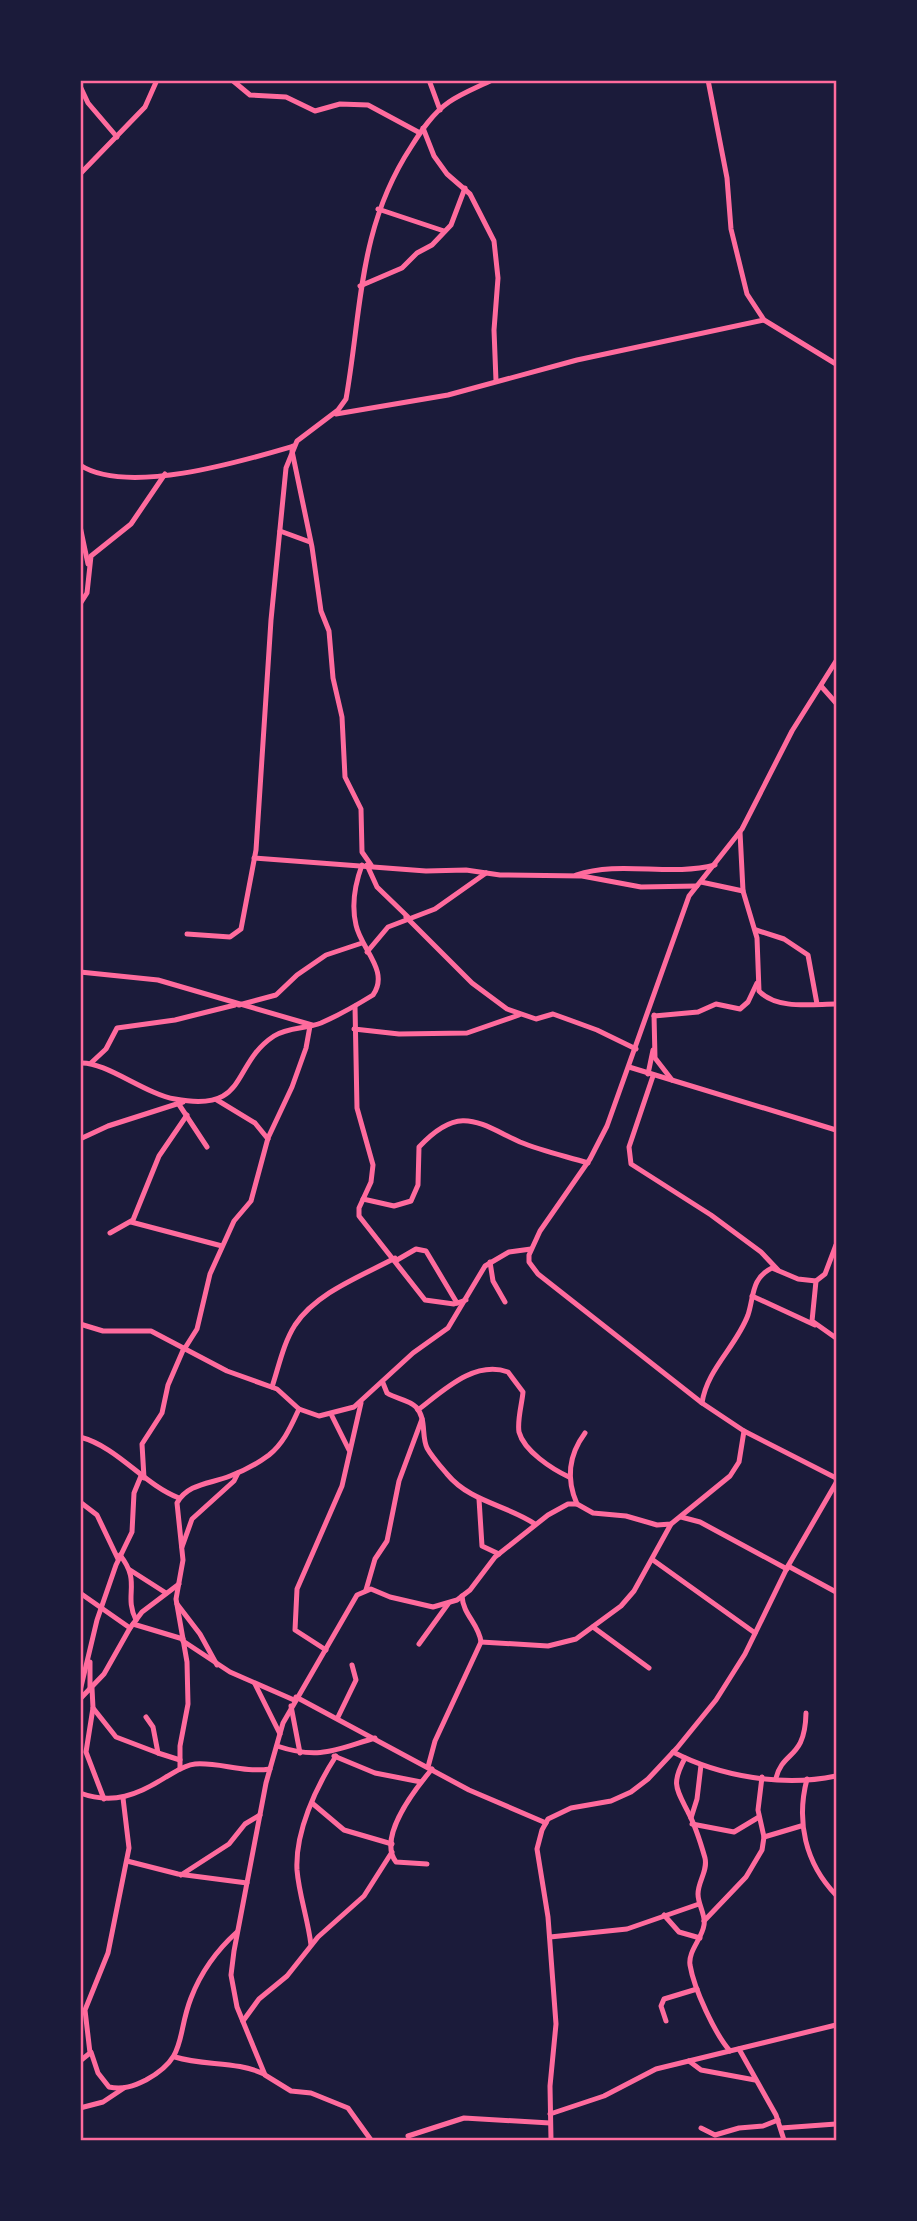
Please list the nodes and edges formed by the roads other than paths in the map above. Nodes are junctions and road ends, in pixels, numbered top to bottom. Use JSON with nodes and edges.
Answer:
{"nodes":[{"id":1,"x":157,"y":80,"type":"edge"},
{"id":2,"x":232,"y":80,"type":"edge"},
{"id":3,"x":429,"y":80,"type":"edge"},
{"id":4,"x":492,"y":80,"type":"edge"},
{"id":5,"x":708,"y":80,"type":"edge"},
{"id":6,"x":80,"y":86,"type":"edge"},
{"id":7,"x":440,"y":110,"type":"junction"},
{"id":8,"x":421,"y":131,"type":"junction"},
{"id":9,"x":117,"y":137,"type":"junction"},
{"id":10,"x":80,"y":174,"type":"edge"},
{"id":11,"x":465,"y":188,"type":"junction"},
{"id":12,"x":378,"y":209,"type":"junction"},
{"id":13,"x":444,"y":231,"type":"junction"},
{"id":14,"x":360,"y":286,"type":"junction"},
{"id":15,"x":764,"y":320,"type":"junction"},
{"id":16,"x":836,"y":364,"type":"edge"},
{"id":17,"x":496,"y":382,"type":"junction"},
{"id":18,"x":331,"y":415,"type":"junction"},
{"id":19,"x":293,"y":448,"type":"junction"},
{"id":20,"x":80,"y":465,"type":"edge"},
{"id":21,"x":165,"y":474,"type":"junction"},
{"id":22,"x":80,"y":505,"type":"edge"},
{"id":23,"x":80,"y":516,"type":"edge"},
{"id":24,"x":80,"y":526,"type":"edge"},
{"id":25,"x":280,"y":531,"type":"junction"},
{"id":26,"x":311,"y":542,"type":"junction"},
{"id":27,"x":88,"y":564,"type":"junction"},
{"id":28,"x":80,"y":604,"type":"edge"},
{"id":29,"x":836,"y":661,"type":"edge"},
{"id":30,"x":821,"y":686,"type":"junction"},
{"id":31,"x":836,"y":703,"type":"edge"},
{"id":32,"x":740,"y":832,"type":"junction"},
{"id":33,"x":254,"y":858,"type":"junction"},
{"id":34,"x":367,"y":865,"type":"junction"},
{"id":35,"x":715,"y":866,"type":"junction"},
{"id":36,"x":486,"y":873,"type":"junction"},
{"id":37,"x":572,"y":877,"type":"junction"},
{"id":38,"x":700,"y":884,"type":"junction"},
{"id":39,"x":743,"y":891,"type":"junction"},
{"id":40,"x":407,"y":917,"type":"junction"},
{"id":41,"x":756,"y":930,"type":"junction"},
{"id":42,"x":187,"y":934,"type":"dead end"},
{"id":43,"x":362,"y":943,"type":"junction"},
{"id":44,"x":367,"y":952,"type":"junction"},
{"id":45,"x":80,"y":972,"type":"edge"},
{"id":46,"x":757,"y":983,"type":"junction"},
{"id":47,"x":651,"y":1002,"type":"junction"},
{"id":48,"x":238,"y":1004,"type":"junction"},
{"id":49,"x":817,"y":1004,"type":"junction"},
{"id":50,"x":836,"y":1004,"type":"edge"},
{"id":51,"x":355,"y":1006,"type":"junction"},
{"id":52,"x":519,"y":1015,"type":"junction"},
{"id":53,"x":654,"y":1016,"type":"junction"},
{"id":54,"x":312,"y":1026,"type":"junction"},
{"id":55,"x":354,"y":1029,"type":"junction"},
{"id":56,"x":654,"y":1048,"type":"junction"},
{"id":57,"x":636,"y":1049,"type":"junction"},
{"id":58,"x":80,"y":1063,"type":"edge"},
{"id":59,"x":91,"y":1063,"type":"junction"},
{"id":60,"x":629,"y":1068,"type":"junction"},
{"id":61,"x":650,"y":1075,"type":"junction"},
{"id":62,"x":674,"y":1083,"type":"junction"},
{"id":63,"x":189,"y":1100,"type":"junction"},
{"id":64,"x":217,"y":1100,"type":"junction"},
{"id":65,"x":178,"y":1103,"type":"junction"},
{"id":66,"x":187,"y":1115,"type":"junction"},
{"id":67,"x":836,"y":1130,"type":"edge"},
{"id":68,"x":80,"y":1139,"type":"edge"},
{"id":69,"x":268,"y":1139,"type":"junction"},
{"id":70,"x":207,"y":1147,"type":"dead end"},
{"id":71,"x":588,"y":1163,"type":"junction"},
{"id":72,"x":363,"y":1199,"type":"junction"},
{"id":73,"x":131,"y":1222,"type":"junction"},
{"id":74,"x":110,"y":1233,"type":"dead end"},
{"id":75,"x":836,"y":1245,"type":"edge"},
{"id":76,"x":222,"y":1246,"type":"junction"},
{"id":77,"x":531,"y":1250,"type":"junction"},
{"id":78,"x":396,"y":1259,"type":"junction"},
{"id":79,"x":490,"y":1262,"type":"junction"},
{"id":80,"x":778,"y":1270,"type":"junction"},
{"id":81,"x":816,"y":1281,"type":"junction"},
{"id":82,"x":752,"y":1296,"type":"junction"},
{"id":83,"x":466,"y":1300,"type":"junction"},
{"id":84,"x":505,"y":1302,"type":"dead end"},
{"id":85,"x":457,"y":1303,"type":"junction"},
{"id":86,"x":80,"y":1324,"type":"edge"},
{"id":87,"x":815,"y":1325,"type":"junction"},
{"id":88,"x":836,"y":1338,"type":"edge"},
{"id":89,"x":185,"y":1348,"type":"junction"},
{"id":90,"x":383,"y":1384,"type":"junction"},
{"id":91,"x":272,"y":1387,"type":"junction"},
{"id":92,"x":705,"y":1387,"type":"junction"},
{"id":93,"x":688,"y":1393,"type":"junction"},
{"id":94,"x":361,"y":1402,"type":"junction"},
{"id":95,"x":702,"y":1403,"type":"junction"},
{"id":96,"x":299,"y":1409,"type":"junction"},
{"id":97,"x":418,"y":1410,"type":"junction"},
{"id":98,"x":331,"y":1414,"type":"junction"},
{"id":99,"x":422,"y":1419,"type":"junction"},
{"id":100,"x":744,"y":1431,"type":"junction"},
{"id":101,"x":585,"y":1433,"type":"dead end"},
{"id":102,"x":80,"y":1437,"type":"edge"},
{"id":103,"x":757,"y":1438,"type":"junction"},
{"id":104,"x":743,"y":1446,"type":"junction"},
{"id":105,"x":349,"y":1450,"type":"junction"},
{"id":106,"x":238,"y":1473,"type":"junction"},
{"id":107,"x":143,"y":1477,"type":"junction"},
{"id":108,"x":569,"y":1477,"type":"junction"},
{"id":109,"x":836,"y":1480,"type":"edge"},
{"id":110,"x":179,"y":1498,"type":"junction"},
{"id":111,"x":479,"y":1499,"type":"junction"},
{"id":112,"x":80,"y":1502,"type":"edge"},
{"id":113,"x":577,"y":1504,"type":"junction"},
{"id":114,"x":681,"y":1517,"type":"junction"},
{"id":115,"x":535,"y":1524,"type":"junction"},
{"id":116,"x":671,"y":1524,"type":"junction"},
{"id":117,"x":182,"y":1547,"type":"junction"},
{"id":118,"x":499,"y":1554,"type":"junction"},
{"id":119,"x":119,"y":1557,"type":"junction"},
{"id":120,"x":653,"y":1560,"type":"junction"},
{"id":121,"x":787,"y":1568,"type":"junction"},
{"id":122,"x":130,"y":1570,"type":"junction"},
{"id":123,"x":178,"y":1584,"type":"junction"},
{"id":124,"x":366,"y":1590,"type":"junction"},
{"id":125,"x":836,"y":1591,"type":"edge"},
{"id":126,"x":166,"y":1593,"type":"junction"},
{"id":127,"x":80,"y":1594,"type":"edge"},
{"id":128,"x":462,"y":1596,"type":"junction"},
{"id":129,"x":177,"y":1604,"type":"junction"},
{"id":130,"x":448,"y":1604,"type":"junction"},
{"id":131,"x":101,"y":1609,"type":"junction"},
{"id":132,"x":133,"y":1624,"type":"junction"},
{"id":133,"x":593,"y":1627,"type":"junction"},
{"id":134,"x":755,"y":1633,"type":"junction"},
{"id":135,"x":183,"y":1640,"type":"junction"},
{"id":136,"x":481,"y":1642,"type":"junction"},
{"id":137,"x":419,"y":1644,"type":"dead end"},
{"id":138,"x":326,"y":1650,"type":"junction"},
{"id":139,"x":88,"y":1657,"type":"junction"},
{"id":140,"x":217,"y":1665,"type":"junction"},
{"id":141,"x":352,"y":1665,"type":"dead end"},
{"id":142,"x":649,"y":1668,"type":"dead end"},
{"id":143,"x":255,"y":1684,"type":"junction"},
{"id":144,"x":91,"y":1689,"type":"junction"},
{"id":145,"x":80,"y":1691,"type":"edge"},
{"id":146,"x":80,"y":1699,"type":"edge"},
{"id":147,"x":294,"y":1701,"type":"junction"},
{"id":148,"x":93,"y":1708,"type":"junction"},
{"id":149,"x":806,"y":1713,"type":"dead end"},
{"id":150,"x":146,"y":1717,"type":"dead end"},
{"id":151,"x":338,"y":1717,"type":"junction"},
{"id":152,"x":280,"y":1734,"type":"junction"},
{"id":153,"x":375,"y":1738,"type":"junction"},
{"id":154,"x":277,"y":1746,"type":"junction"},
{"id":155,"x":673,"y":1752,"type":"junction"},
{"id":156,"x":158,"y":1753,"type":"junction"},
{"id":157,"x":300,"y":1753,"type":"junction"},
{"id":158,"x":329,"y":1753,"type":"junction"},
{"id":159,"x":335,"y":1756,"type":"junction"},
{"id":160,"x":685,"y":1758,"type":"junction"},
{"id":161,"x":180,"y":1760,"type":"junction"},
{"id":162,"x":701,"y":1765,"type":"junction"},
{"id":163,"x":430,"y":1768,"type":"junction"},
{"id":164,"x":180,"y":1769,"type":"junction"},
{"id":165,"x":270,"y":1769,"type":"junction"},
{"id":166,"x":836,"y":1776,"type":"edge"},
{"id":167,"x":762,"y":1777,"type":"junction"},
{"id":168,"x":776,"y":1778,"type":"junction"},
{"id":169,"x":807,"y":1779,"type":"junction"},
{"id":170,"x":421,"y":1782,"type":"junction"},
{"id":171,"x":80,"y":1793,"type":"edge"},
{"id":172,"x":104,"y":1798,"type":"junction"},
{"id":173,"x":123,"y":1798,"type":"junction"},
{"id":174,"x":312,"y":1803,"type":"junction"},
{"id":175,"x":260,"y":1815,"type":"junction"},
{"id":176,"x":759,"y":1817,"type":"junction"},
{"id":177,"x":691,"y":1821,"type":"junction"},
{"id":178,"x":546,"y":1824,"type":"junction"},
{"id":179,"x":801,"y":1826,"type":"junction"},
{"id":180,"x":764,"y":1837,"type":"junction"},
{"id":181,"x":391,"y":1844,"type":"junction"},
{"id":182,"x":392,"y":1852,"type":"junction"},
{"id":183,"x":127,"y":1861,"type":"junction"},
{"id":184,"x":427,"y":1864,"type":"dead end"},
{"id":185,"x":181,"y":1875,"type":"junction"},
{"id":186,"x":247,"y":1882,"type":"junction"},
{"id":187,"x":836,"y":1895,"type":"edge"},
{"id":188,"x":699,"y":1904,"type":"junction"},
{"id":189,"x":664,"y":1915,"type":"junction"},
{"id":190,"x":704,"y":1921,"type":"junction"},
{"id":191,"x":238,"y":1931,"type":"junction"},
{"id":192,"x":550,"y":1937,"type":"junction"},
{"id":193,"x":700,"y":1938,"type":"junction"},
{"id":194,"x":311,"y":1945,"type":"junction"},
{"id":195,"x":697,"y":1989,"type":"junction"},
{"id":196,"x":83,"y":2011,"type":"edge"},
{"id":197,"x":243,"y":2021,"type":"junction"},
{"id":198,"x":666,"y":2021,"type":"dead end"},
{"id":199,"x":836,"y":2025,"type":"edge"},
{"id":200,"x":90,"y":2049,"type":"junction"},
{"id":201,"x":738,"y":2049,"type":"junction"},
{"id":202,"x":730,"y":2051,"type":"junction"},
{"id":203,"x":175,"y":2057,"type":"junction"},
{"id":204,"x":689,"y":2061,"type":"junction"},
{"id":205,"x":80,"y":2062,"type":"edge"},
{"id":206,"x":265,"y":2075,"type":"junction"},
{"id":207,"x":756,"y":2080,"type":"junction"},
{"id":208,"x":124,"y":2088,"type":"junction"},
{"id":209,"x":80,"y":2108,"type":"edge"},
{"id":210,"x":550,"y":2114,"type":"junction"},
{"id":211,"x":778,"y":2120,"type":"junction"},
{"id":212,"x":550,"y":2123,"type":"junction"},
{"id":213,"x":836,"y":2124,"type":"edge"},
{"id":214,"x":701,"y":2128,"type":"dead end"},
{"id":215,"x":780,"y":2128,"type":"junction"},
{"id":216,"x":408,"y":2136,"type":"dead end"},
{"id":217,"x":371,"y":2140,"type":"edge"},
{"id":218,"x":551,"y":2140,"type":"edge"},
{"id":219,"x":784,"y":2140,"type":"edge"}],
"edges":[{"from":1,"to":9,"type":"street"},
{"from":2,"to":8,"type":"street"},
{"from":3,"to":7,"type":"street"},
{"from":4,"to":7,"type":"street"},
{"from":5,"to":15,"type":"street"},
{"from":6,"to":9,"type":"street"},
{"from":7,"to":8,"type":"street"},
{"from":8,"to":11,"type":"street"},
{"from":8,"to":12,"type":"street"},
{"from":9,"to":10,"type":"street"},
{"from":11,"to":13,"type":"street"},
{"from":11,"to":17,"type":"street"},
{"from":12,"to":13,"type":"street"},
{"from":12,"to":14,"type":"street"},
{"from":13,"to":14,"type":"street"},
{"from":14,"to":18,"type":"street"},
{"from":15,"to":16,"type":"street"},
{"from":15,"to":17,"type":"street"},
{"from":17,"to":18,"type":"street"},
{"from":18,"to":19,"type":"street"},
{"from":19,"to":21,"type":"street"},
{"from":19,"to":25,"type":"street"},
{"from":19,"to":26,"type":"street"},
{"from":20,"to":21,"type":"street"},
{"from":21,"to":27,"type":"street"},
{"from":22,"to":23,"type":"street"},
{"from":24,"to":27,"type":"street"},
{"from":25,"to":26,"type":"street"},
{"from":25,"to":33,"type":"street"},
{"from":26,"to":34,"type":"street"},
{"from":27,"to":28,"type":"street"},
{"from":29,"to":30,"type":"street"},
{"from":30,"to":31,"type":"street"},
{"from":30,"to":32,"type":"street"},
{"from":32,"to":35,"type":"street"},
{"from":32,"to":39,"type":"street"},
{"from":33,"to":34,"type":"street"},
{"from":33,"to":42,"type":"street"},
{"from":34,"to":36,"type":"street"},
{"from":34,"to":40,"type":"street"},
{"from":34,"to":43,"type":"street"},
{"from":35,"to":37,"type":"street"},
{"from":35,"to":38,"type":"street"},
{"from":36,"to":37,"type":"street"},
{"from":36,"to":40,"type":"street"},
{"from":37,"to":38,"type":"street"},
{"from":38,"to":39,"type":"street"},
{"from":38,"to":47,"type":"street"},
{"from":39,"to":41,"type":"street"},
{"from":40,"to":44,"type":"street"},
{"from":40,"to":52,"type":"street"},
{"from":41,"to":46,"type":"street"},
{"from":41,"to":49,"type":"street"},
{"from":43,"to":44,"type":"street"},
{"from":43,"to":48,"type":"street"},
{"from":44,"to":51,"type":"street"},
{"from":45,"to":48,"type":"street"},
{"from":46,"to":49,"type":"street"},
{"from":46,"to":53,"type":"street"},
{"from":47,"to":53,"type":"street"},
{"from":47,"to":57,"type":"street"},
{"from":48,"to":54,"type":"street"},
{"from":48,"to":59,"type":"street"},
{"from":49,"to":50,"type":"street"},
{"from":51,"to":54,"type":"street"},
{"from":51,"to":55,"type":"street"},
{"from":52,"to":55,"type":"street"},
{"from":52,"to":57,"type":"street"},
{"from":53,"to":56,"type":"street"},
{"from":54,"to":64,"type":"street"},
{"from":54,"to":69,"type":"street"},
{"from":55,"to":72,"type":"street"},
{"from":56,"to":61,"type":"street"},
{"from":56,"to":62,"type":"street"},
{"from":57,"to":60,"type":"street"},
{"from":58,"to":59,"type":"street"},
{"from":59,"to":63,"type":"street"},
{"from":60,"to":61,"type":"street"},
{"from":60,"to":71,"type":"street"},
{"from":61,"to":62,"type":"street"},
{"from":61,"to":80,"type":"street"},
{"from":62,"to":67,"type":"street"},
{"from":63,"to":64,"type":"street"},
{"from":63,"to":65,"type":"street"},
{"from":64,"to":69,"type":"street"},
{"from":65,"to":66,"type":"street"},
{"from":65,"to":68,"type":"street"},
{"from":66,"to":70,"type":"street"},
{"from":66,"to":73,"type":"street"},
{"from":69,"to":76,"type":"street"},
{"from":71,"to":72,"type":"street"},
{"from":71,"to":77,"type":"street"},
{"from":72,"to":78,"type":"street"},
{"from":73,"to":74,"type":"street"},
{"from":73,"to":76,"type":"street"},
{"from":75,"to":81,"type":"street"},
{"from":76,"to":89,"type":"street"},
{"from":77,"to":79,"type":"street"},
{"from":77,"to":93,"type":"street"},
{"from":78,"to":85,"type":"street"},
{"from":78,"to":85,"type":"street"},
{"from":78,"to":91,"type":"street"},
{"from":79,"to":83,"type":"street"},
{"from":79,"to":84,"type":"street"},
{"from":80,"to":81,"type":"street"},
{"from":80,"to":82,"type":"street"},
{"from":81,"to":87,"type":"street"},
{"from":82,"to":87,"type":"street"},
{"from":82,"to":92,"type":"street"},
{"from":83,"to":85,"type":"street"},
{"from":83,"to":90,"type":"street"},
{"from":86,"to":89,"type":"street"},
{"from":87,"to":88,"type":"street"},
{"from":89,"to":91,"type":"street"},
{"from":89,"to":107,"type":"street"},
{"from":90,"to":94,"type":"street"},
{"from":90,"to":97,"type":"street"},
{"from":91,"to":96,"type":"street"},
{"from":92,"to":93,"type":"street"},
{"from":92,"to":95,"type":"street"},
{"from":93,"to":95,"type":"street"},
{"from":94,"to":98,"type":"street"},
{"from":94,"to":105,"type":"street"},
{"from":95,"to":100,"type":"street"},
{"from":96,"to":98,"type":"street"},
{"from":96,"to":106,"type":"street"},
{"from":97,"to":99,"type":"street"},
{"from":97,"to":108,"type":"street"},
{"from":98,"to":105,"type":"street"},
{"from":99,"to":111,"type":"street"},
{"from":99,"to":124,"type":"street"},
{"from":100,"to":103,"type":"street"},
{"from":100,"to":104,"type":"street"},
{"from":101,"to":108,"type":"street"},
{"from":102,"to":107,"type":"street"},
{"from":103,"to":104,"type":"street"},
{"from":103,"to":109,"type":"street"},
{"from":104,"to":114,"type":"street"},
{"from":105,"to":138,"type":"street"},
{"from":106,"to":110,"type":"street"},
{"from":106,"to":117,"type":"street"},
{"from":107,"to":110,"type":"street"},
{"from":107,"to":119,"type":"street"},
{"from":108,"to":113,"type":"street"},
{"from":109,"to":121,"type":"street"},
{"from":110,"to":117,"type":"street"},
{"from":111,"to":115,"type":"street"},
{"from":111,"to":118,"type":"street"},
{"from":112,"to":119,"type":"street"},
{"from":113,"to":115,"type":"street"},
{"from":113,"to":116,"type":"street"},
{"from":114,"to":116,"type":"street"},
{"from":114,"to":121,"type":"street"},
{"from":115,"to":118,"type":"street"},
{"from":116,"to":120,"type":"street"},
{"from":117,"to":123,"type":"street"},
{"from":118,"to":128,"type":"street"},
{"from":119,"to":122,"type":"street"},
{"from":119,"to":131,"type":"street"},
{"from":120,"to":133,"type":"street"},
{"from":120,"to":134,"type":"street"},
{"from":121,"to":125,"type":"street"},
{"from":121,"to":134,"type":"street"},
{"from":122,"to":126,"type":"street"},
{"from":122,"to":132,"type":"street"},
{"from":123,"to":126,"type":"street"},
{"from":123,"to":129,"type":"street"},
{"from":124,"to":130,"type":"street"},
{"from":124,"to":138,"type":"street"},
{"from":126,"to":132,"type":"street"},
{"from":127,"to":131,"type":"street"},
{"from":128,"to":130,"type":"street"},
{"from":128,"to":136,"type":"street"},
{"from":129,"to":135,"type":"street"},
{"from":129,"to":140,"type":"street"},
{"from":130,"to":137,"type":"street"},
{"from":131,"to":132,"type":"street"},
{"from":131,"to":139,"type":"street"},
{"from":132,"to":135,"type":"street"},
{"from":132,"to":144,"type":"street"},
{"from":133,"to":136,"type":"street"},
{"from":133,"to":142,"type":"street"},
{"from":134,"to":155,"type":"street"},
{"from":135,"to":140,"type":"street"},
{"from":135,"to":161,"type":"street"},
{"from":136,"to":163,"type":"street"},
{"from":138,"to":147,"type":"street"},
{"from":139,"to":144,"type":"street"},
{"from":139,"to":145,"type":"street"},
{"from":140,"to":143,"type":"street"},
{"from":141,"to":151,"type":"street"},
{"from":143,"to":147,"type":"street"},
{"from":143,"to":152,"type":"street"},
{"from":144,"to":146,"type":"street"},
{"from":144,"to":148,"type":"street"},
{"from":147,"to":151,"type":"street"},
{"from":147,"to":152,"type":"street"},
{"from":147,"to":157,"type":"street"},
{"from":148,"to":156,"type":"street"},
{"from":148,"to":172,"type":"street"},
{"from":149,"to":168,"type":"street"},
{"from":150,"to":156,"type":"street"},
{"from":151,"to":153,"type":"street"},
{"from":152,"to":154,"type":"street"},
{"from":153,"to":158,"type":"street"},
{"from":153,"to":163,"type":"street"},
{"from":154,"to":157,"type":"street"},
{"from":154,"to":165,"type":"street"},
{"from":155,"to":160,"type":"street"},
{"from":155,"to":178,"type":"street"},
{"from":156,"to":161,"type":"street"},
{"from":157,"to":158,"type":"street"},
{"from":158,"to":159,"type":"street"},
{"from":159,"to":170,"type":"street"},
{"from":159,"to":174,"type":"street"},
{"from":160,"to":162,"type":"street"},
{"from":160,"to":177,"type":"street"},
{"from":161,"to":164,"type":"street"},
{"from":162,"to":167,"type":"street"},
{"from":162,"to":177,"type":"street"},
{"from":163,"to":170,"type":"street"},
{"from":163,"to":178,"type":"street"},
{"from":164,"to":165,"type":"street"},
{"from":164,"to":173,"type":"street"},
{"from":165,"to":175,"type":"street"},
{"from":166,"to":169,"type":"street"},
{"from":167,"to":168,"type":"street"},
{"from":167,"to":176,"type":"street"},
{"from":168,"to":169,"type":"street"},
{"from":169,"to":179,"type":"street"},
{"from":170,"to":181,"type":"street"},
{"from":171,"to":172,"type":"street"},
{"from":172,"to":173,"type":"street"},
{"from":173,"to":183,"type":"street"},
{"from":174,"to":181,"type":"street"},
{"from":174,"to":194,"type":"street"},
{"from":175,"to":185,"type":"street"},
{"from":175,"to":186,"type":"street"},
{"from":176,"to":177,"type":"street"},
{"from":176,"to":180,"type":"street"},
{"from":177,"to":188,"type":"street"},
{"from":178,"to":192,"type":"street"},
{"from":179,"to":180,"type":"street"},
{"from":179,"to":187,"type":"street"},
{"from":180,"to":190,"type":"street"},
{"from":181,"to":182,"type":"street"},
{"from":182,"to":184,"type":"street"},
{"from":182,"to":194,"type":"street"},
{"from":183,"to":185,"type":"street"},
{"from":183,"to":196,"type":"street"},
{"from":185,"to":186,"type":"street"},
{"from":186,"to":191,"type":"street"},
{"from":188,"to":189,"type":"street"},
{"from":188,"to":190,"type":"street"},
{"from":189,"to":192,"type":"street"},
{"from":189,"to":193,"type":"street"},
{"from":190,"to":193,"type":"street"},
{"from":191,"to":197,"type":"street"},
{"from":191,"to":203,"type":"street"},
{"from":192,"to":210,"type":"street"},
{"from":193,"to":195,"type":"street"},
{"from":194,"to":197,"type":"street"},
{"from":195,"to":198,"type":"street"},
{"from":195,"to":202,"type":"street"},
{"from":196,"to":200,"type":"street"},
{"from":197,"to":206,"type":"street"},
{"from":199,"to":201,"type":"street"},
{"from":200,"to":205,"type":"street"},
{"from":200,"to":208,"type":"street"},
{"from":201,"to":202,"type":"street"},
{"from":201,"to":207,"type":"street"},
{"from":202,"to":204,"type":"street"},
{"from":203,"to":206,"type":"street"},
{"from":203,"to":208,"type":"street"},
{"from":204,"to":207,"type":"street"},
{"from":204,"to":210,"type":"street"},
{"from":206,"to":217,"type":"street"},
{"from":207,"to":211,"type":"street"},
{"from":208,"to":209,"type":"street"},
{"from":210,"to":212,"type":"street"},
{"from":211,"to":214,"type":"street"},
{"from":211,"to":215,"type":"street"},
{"from":212,"to":216,"type":"street"},
{"from":212,"to":218,"type":"street"},
{"from":213,"to":215,"type":"street"},
{"from":215,"to":219,"type":"street"}]}
